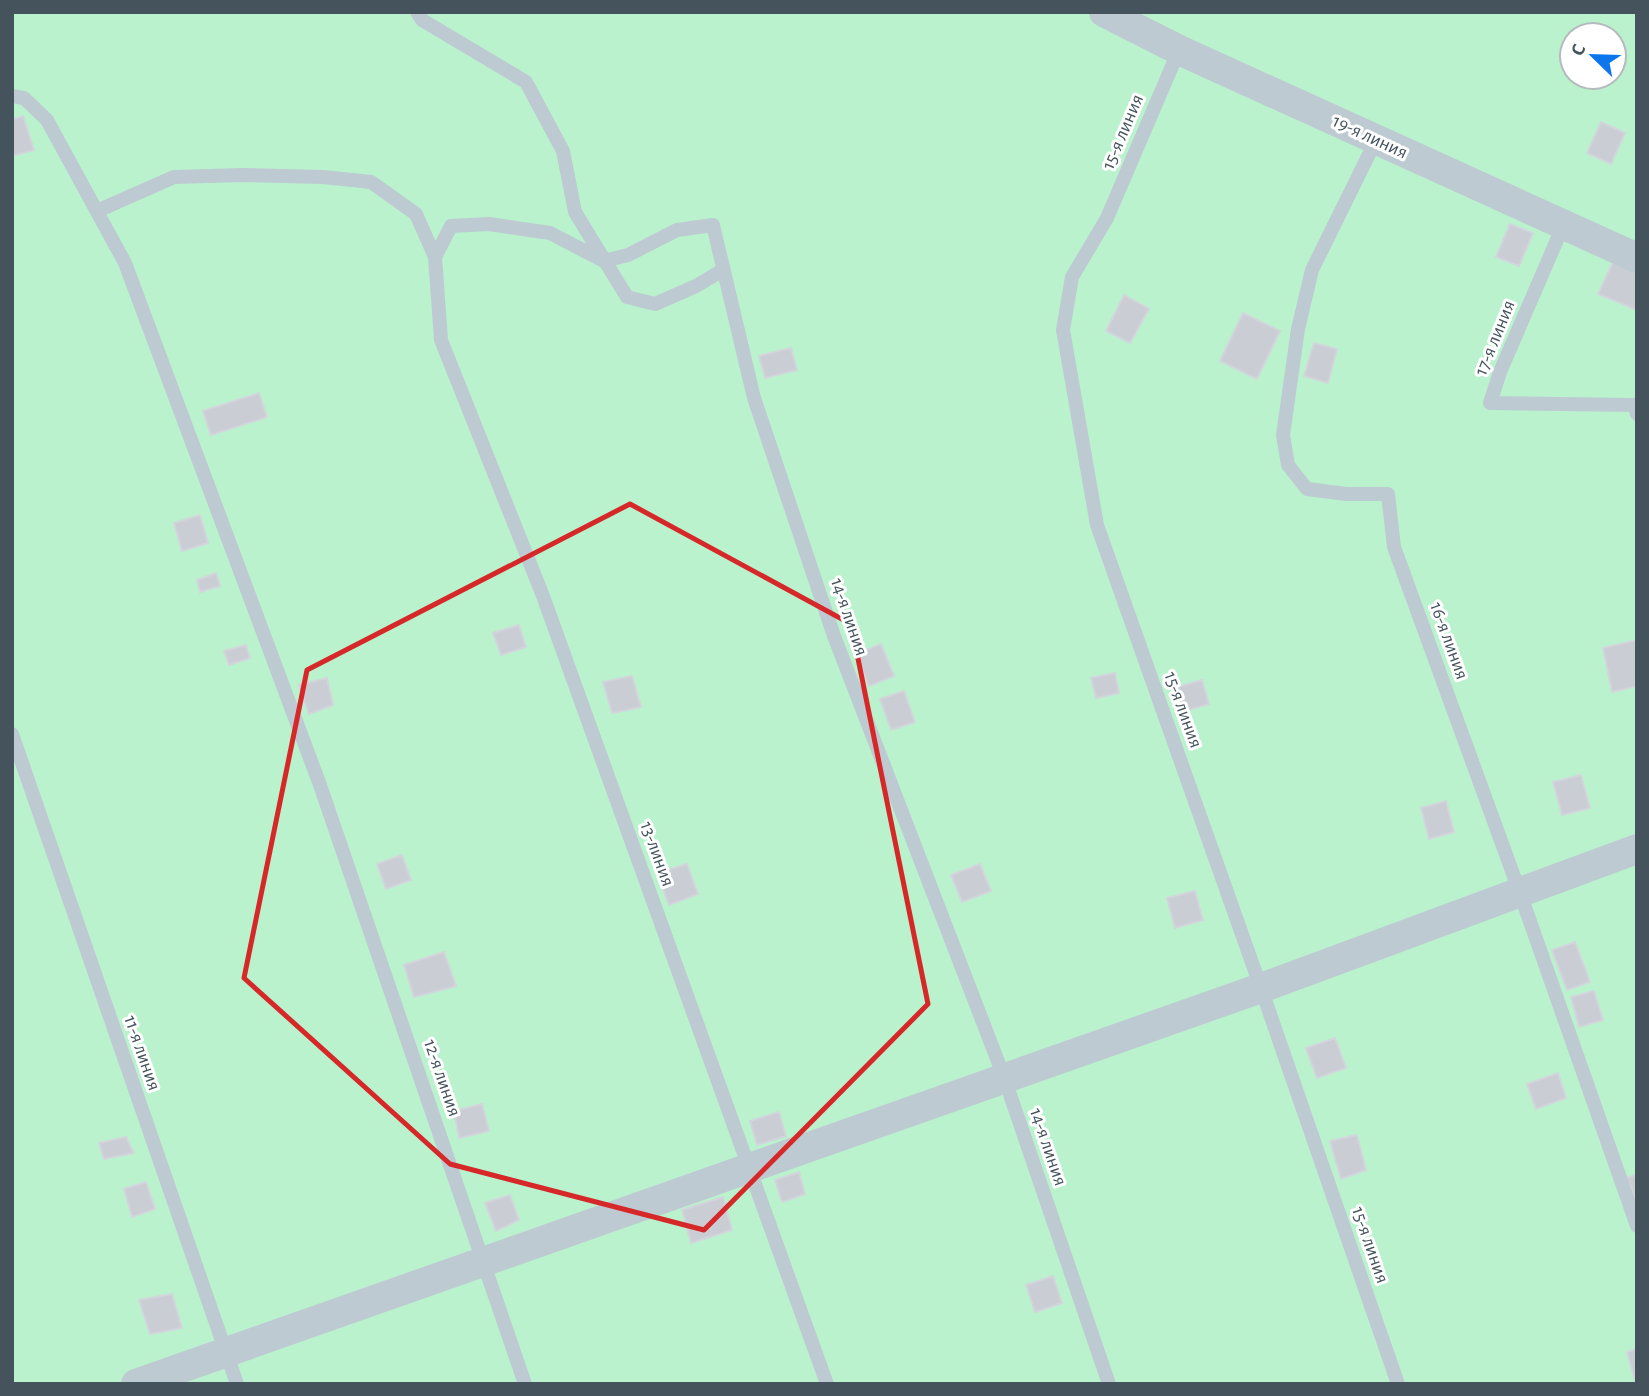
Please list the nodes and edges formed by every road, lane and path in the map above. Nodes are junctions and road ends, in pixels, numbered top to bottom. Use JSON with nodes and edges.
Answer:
{"nodes":[{"id":1,"x":416,"y":12,"type":"edge"},
{"id":2,"x":1104,"y":12,"type":"edge"},
{"id":3,"x":1179,"y":50,"type":"junction"},
{"id":4,"x":12,"y":96,"type":"edge"},
{"id":5,"x":1376,"y":140,"type":"junction"},
{"id":6,"x":97,"y":211,"type":"junction"},
{"id":7,"x":1563,"y":226,"type":"junction"},
{"id":8,"x":435,"y":257,"type":"junction"},
{"id":9,"x":1637,"y":258,"type":"edge"},
{"id":10,"x":604,"y":261,"type":"junction"},
{"id":11,"x":723,"y":270,"type":"junction"},
{"id":12,"x":1637,"y":414,"type":"edge"},
{"id":13,"x":12,"y":734,"type":"edge"},
{"id":14,"x":1637,"y":849,"type":"edge"},
{"id":15,"x":1520,"y":893,"type":"junction"},
{"id":16,"x":1261,"y":988,"type":"junction"},
{"id":17,"x":1004,"y":1077,"type":"junction"},
{"id":18,"x":750,"y":1167,"type":"junction"},
{"id":19,"x":1637,"y":1226,"type":"edge"},
{"id":20,"x":483,"y":1261,"type":"junction"},
{"id":21,"x":225,"y":1352,"type":"junction"},
{"id":22,"x":136,"y":1384,"type":"edge"},
{"id":23,"x":237,"y":1384,"type":"edge"},
{"id":24,"x":525,"y":1384,"type":"edge"},
{"id":25,"x":827,"y":1384,"type":"edge"},
{"id":26,"x":1109,"y":1384,"type":"edge"},
{"id":27,"x":1398,"y":1384,"type":"edge"}],
"edges":[{"from":1,"to":10,"type":"lane"},
{"from":2,"to":3,"type":"street","name":"19-я линия"},
{"from":3,"to":5,"type":"street","name":"19-я линия"},
{"from":3,"to":16,"type":"lane","name":"15-я линия"},
{"from":4,"to":6,"type":"lane","name":"12-я линия"},
{"from":5,"to":7,"type":"street","name":"19-я линия"},
{"from":5,"to":15,"type":"lane","name":"16-я линия"},
{"from":6,"to":8,"type":"lane"},
{"from":6,"to":20,"type":"lane","name":"12-я линия"},
{"from":7,"to":9,"type":"street","name":"19-я линия"},
{"from":7,"to":12,"type":"lane","name":"17-я линия"},
{"from":8,"to":10,"type":"lane"},
{"from":8,"to":18,"type":"lane","name":"13-линия"},
{"from":10,"to":11,"type":"lane"},
{"from":10,"to":11,"type":"lane","name":"14-я линия"},
{"from":11,"to":17,"type":"lane","name":"14-я линия"},
{"from":13,"to":21,"type":"lane","name":"11-я линия"},
{"from":14,"to":15,"type":"street"},
{"from":15,"to":16,"type":"street"},
{"from":15,"to":19,"type":"lane","name":"16-я линия"},
{"from":16,"to":17,"type":"street"},
{"from":16,"to":27,"type":"lane","name":"15-я линия"},
{"from":17,"to":18,"type":"street"},
{"from":17,"to":26,"type":"lane","name":"14-я линия"},
{"from":18,"to":20,"type":"street"},
{"from":18,"to":25,"type":"lane","name":"13-линия"},
{"from":20,"to":21,"type":"street"},
{"from":20,"to":24,"type":"lane","name":"12-я линия"},
{"from":21,"to":22,"type":"street"},
{"from":21,"to":23,"type":"lane","name":"11-я линия"}]}
